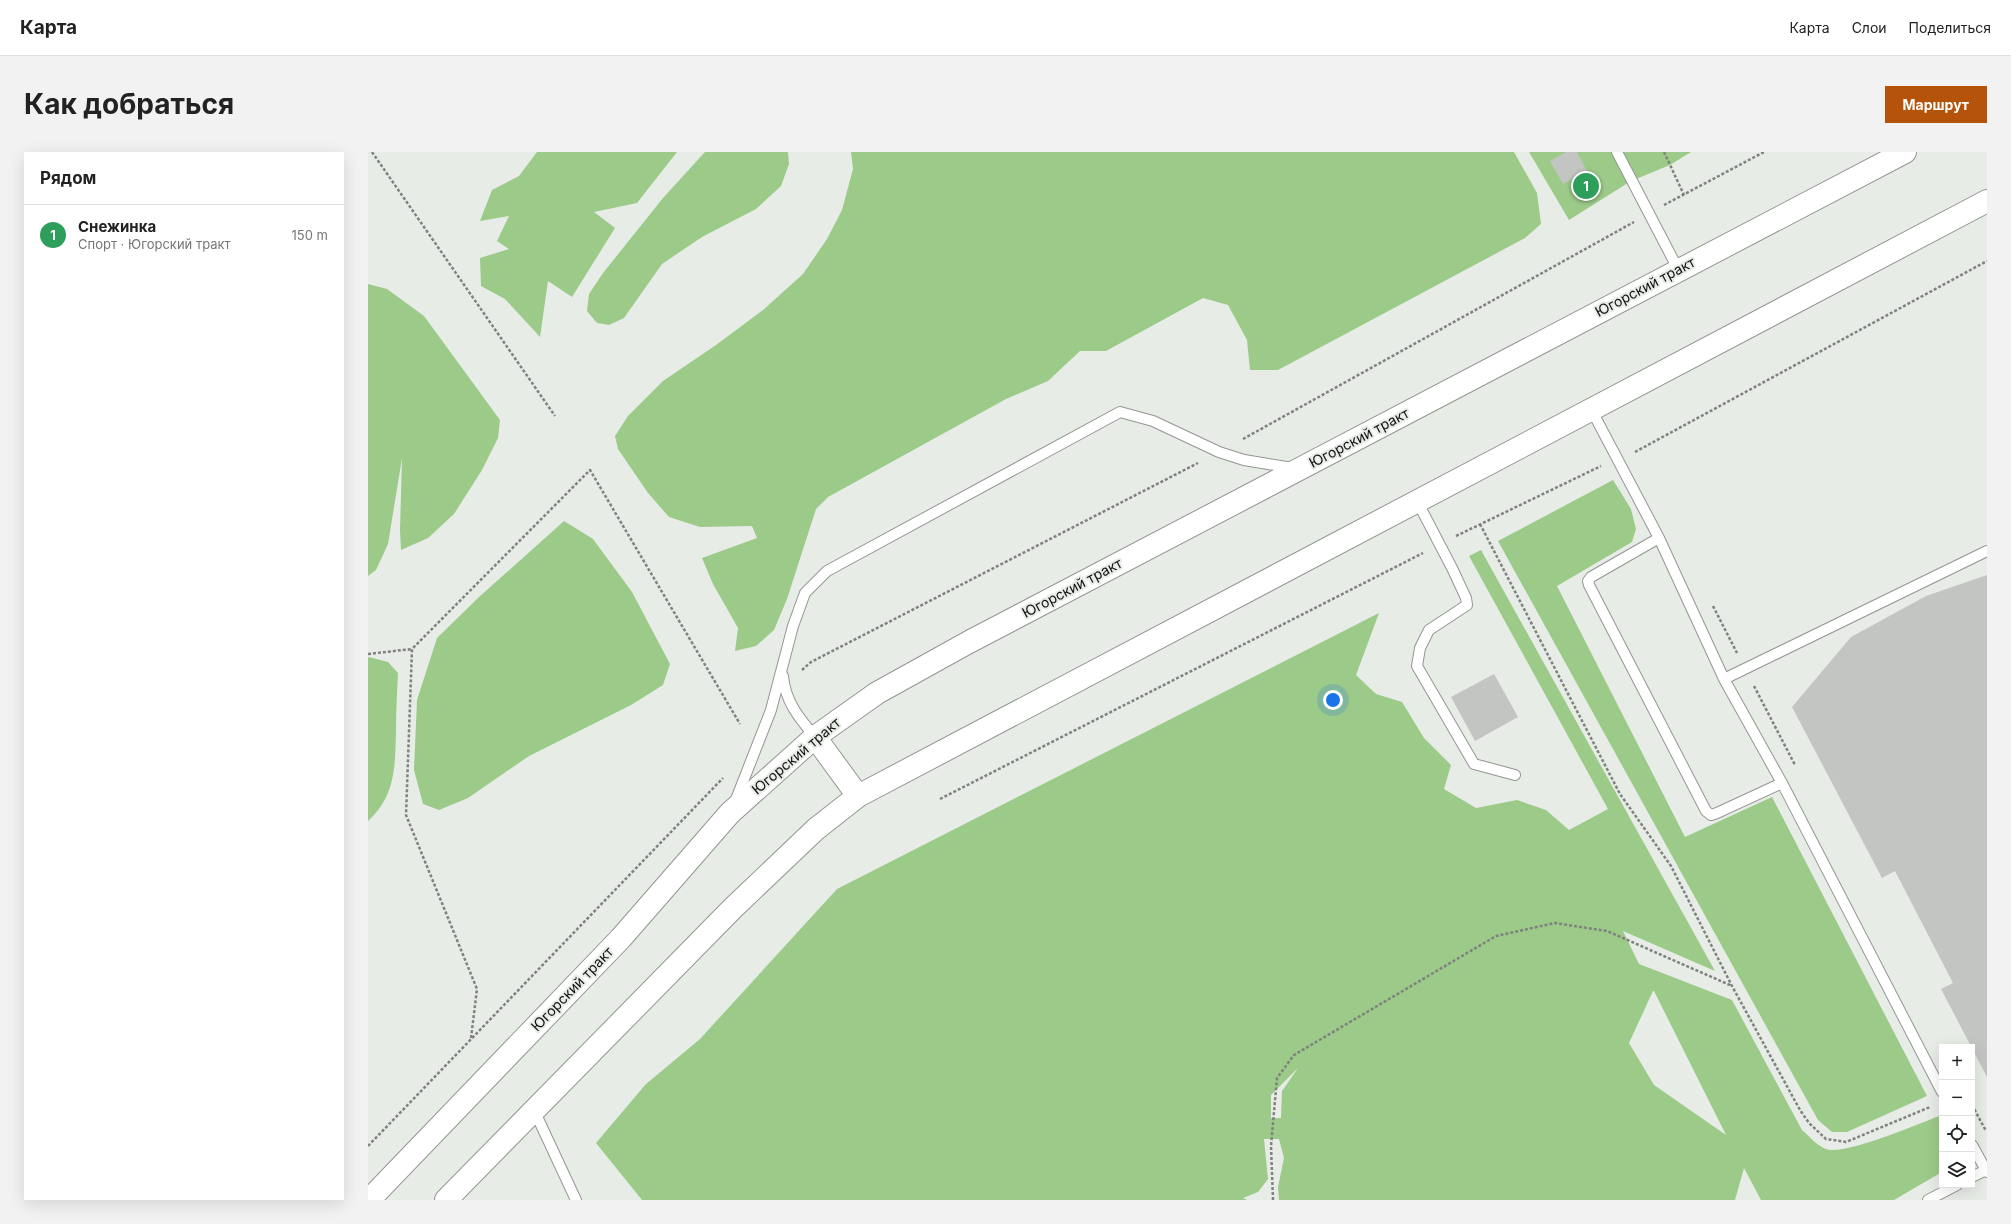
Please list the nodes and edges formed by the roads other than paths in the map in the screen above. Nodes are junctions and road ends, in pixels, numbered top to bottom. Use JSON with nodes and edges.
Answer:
{"nodes":[{"id":1,"x":1617,"y":152,"type":"edge"},
{"id":2,"x":1905,"y":152,"type":"edge"},
{"id":3,"x":1987,"y":202,"type":"edge"},
{"id":4,"x":1678,"y":269,"type":"junction"},
{"id":5,"x":1591,"y":409,"type":"junction"},
{"id":6,"x":1299,"y":470,"type":"junction"},
{"id":7,"x":1417,"y":500,"type":"junction"},
{"id":8,"x":1659,"y":538,"type":"junction"},
{"id":9,"x":1987,"y":551,"type":"edge"},
{"id":10,"x":782,"y":668,"type":"junction"},
{"id":11,"x":1724,"y":679,"type":"junction"},
{"id":12,"x":815,"y":737,"type":"junction"},
{"id":13,"x":1515,"y":775,"type":"dead end"},
{"id":14,"x":1782,"y":783,"type":"junction"},
{"id":15,"x":858,"y":796,"type":"junction"},
{"id":16,"x":730,"y":813,"type":"junction"},
{"id":17,"x":1939,"y":1086,"type":"edge"},
{"id":18,"x":534,"y":1110,"type":"junction"},
{"id":19,"x":1975,"y":1151,"type":"edge"},
{"id":20,"x":1986,"y":1171,"type":"edge"},
{"id":21,"x":1975,"y":1176,"type":"edge"},
{"id":22,"x":1951,"y":1188,"type":"edge"},
{"id":23,"x":369,"y":1200,"type":"edge"},
{"id":24,"x":446,"y":1200,"type":"edge"},
{"id":25,"x":576,"y":1200,"type":"edge"},
{"id":26,"x":1928,"y":1200,"type":"edge"}],
"edges":[{"from":1,"to":4,"type":"lane"},
{"from":2,"to":4,"type":"main road","name":"Югорский тракт"},
{"from":3,"to":5,"type":"main road"},
{"from":4,"to":6,"type":"main road","name":"Югорский тракт"},
{"from":5,"to":7,"type":"main road"},
{"from":5,"to":8,"type":"lane"},
{"from":6,"to":10,"type":"lane"},
{"from":6,"to":12,"type":"main road","name":"Югорский тракт"},
{"from":7,"to":13,"type":"lane"},
{"from":7,"to":15,"type":"main road"},
{"from":8,"to":11,"type":"lane"},
{"from":8,"to":14,"type":"lane"},
{"from":9,"to":11,"type":"lane"},
{"from":10,"to":12,"type":"lane"},
{"from":10,"to":16,"type":"lane"},
{"from":11,"to":14,"type":"lane"},
{"from":12,"to":15,"type":"main road"},
{"from":12,"to":16,"type":"main road","name":"Югорский тракт"},
{"from":14,"to":17,"type":"lane"},
{"from":15,"to":18,"type":"main road"},
{"from":16,"to":23,"type":"main road","name":"Югорский тракт"},
{"from":18,"to":24,"type":"main road"},
{"from":18,"to":25,"type":"lane"},
{"from":19,"to":20,"type":"lane"},
{"from":20,"to":21,"type":"lane"},
{"from":22,"to":26,"type":"lane"}]}
